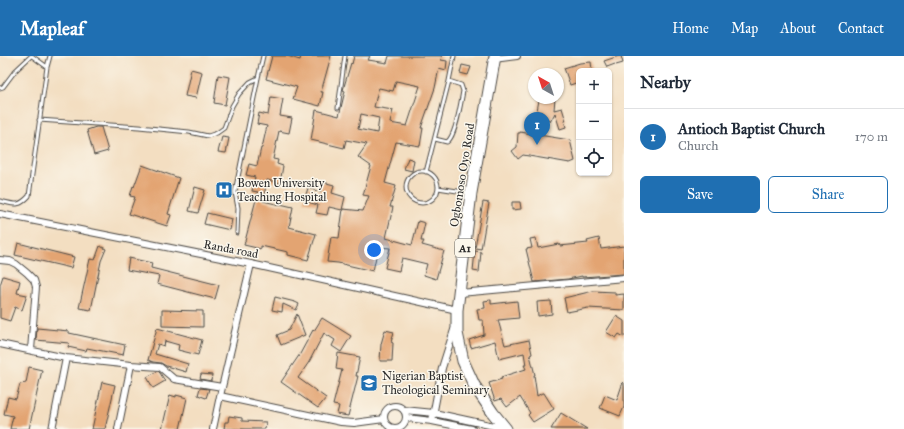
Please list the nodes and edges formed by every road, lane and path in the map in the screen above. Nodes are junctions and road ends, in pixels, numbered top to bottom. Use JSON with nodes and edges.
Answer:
{"nodes":[{"id":1,"x":31,"y":56,"type":"edge"},
{"id":2,"x":50,"y":56,"type":"edge"},
{"id":3,"x":263,"y":56,"type":"edge"},
{"id":4,"x":345,"y":56,"type":"edge"},
{"id":5,"x":454,"y":56,"type":"edge"},
{"id":6,"x":517,"y":56,"type":"edge"},
{"id":7,"x":494,"y":57,"type":"edge"},
{"id":8,"x":47,"y":67,"type":"junction"},
{"id":9,"x":258,"y":78,"type":"junction"},
{"id":10,"x":449,"y":81,"type":"junction"},
{"id":11,"x":0,"y":88,"type":"edge"},
{"id":12,"x":338,"y":108,"type":"dead end"},
{"id":13,"x":39,"y":120,"type":"junction"},
{"id":14,"x":435,"y":139,"type":"junction"},
{"id":15,"x":426,"y":172,"type":"junction"},
{"id":16,"x":438,"y":188,"type":"junction"},
{"id":17,"x":471,"y":193,"type":"junction"},
{"id":18,"x":0,"y":201,"type":"edge"},
{"id":19,"x":0,"y":214,"type":"edge"},
{"id":20,"x":238,"y":232,"type":"dead end"},
{"id":21,"x":0,"y":260,"type":"edge"},
{"id":22,"x":251,"y":264,"type":"junction"},
{"id":23,"x":624,"y":278,"type":"edge"},
{"id":24,"x":460,"y":293,"type":"junction"},
{"id":25,"x":457,"y":314,"type":"junction"},
{"id":26,"x":0,"y":344,"type":"edge"},
{"id":27,"x":31,"y":350,"type":"junction"},
{"id":28,"x":66,"y":358,"type":"junction"},
{"id":29,"x":131,"y":365,"type":"junction"},
{"id":30,"x":222,"y":387,"type":"junction"},
{"id":31,"x":220,"y":396,"type":"junction"},
{"id":32,"x":404,"y":410,"type":"junction"},
{"id":33,"x":434,"y":413,"type":"junction"},
{"id":34,"x":407,"y":418,"type":"junction"},
{"id":35,"x":384,"y":419,"type":"junction"},
{"id":36,"x":432,"y":422,"type":"junction"},
{"id":37,"x":402,"y":428,"type":"edge"},
{"id":38,"x":52,"y":429,"type":"edge"},
{"id":39,"x":118,"y":429,"type":"edge"},
{"id":40,"x":213,"y":429,"type":"edge"},
{"id":41,"x":472,"y":429,"type":"edge"},
{"id":42,"x":505,"y":429,"type":"edge"}],
"edges":[{"from":1,"to":8,"type":"lane"},
{"from":1,"to":11,"type":"lane"},
{"from":2,"to":8,"type":"lane"},
{"from":3,"to":9,"type":"lane"},
{"from":4,"to":12,"type":"lane"},
{"from":5,"to":10,"type":"lane"},
{"from":6,"to":7,"type":"street"},
{"from":7,"to":17,"type":"highway","name":"Ogbomoso Oyo Road","number":"A1"},
{"from":8,"to":13,"type":"lane"},
{"from":9,"to":13,"type":"lane"},
{"from":9,"to":20,"type":"lane"},
{"from":10,"to":14,"type":"lane"},
{"from":10,"to":14,"type":"lane"},
{"from":13,"to":18,"type":"lane"},
{"from":14,"to":15,"type":"lane"},
{"from":15,"to":16,"type":"lane"},
{"from":15,"to":16,"type":"lane"},
{"from":16,"to":17,"type":"lane"},
{"from":17,"to":24,"type":"highway","name":"Ogbomoso Oyo Road","number":"A1"},
{"from":19,"to":22,"type":"street","name":"Randa road"},
{"from":21,"to":27,"type":"street"},
{"from":22,"to":25,"type":"street","name":"Randa road"},
{"from":22,"to":30,"type":"street"},
{"from":23,"to":24,"type":"street"},
{"from":24,"to":25,"type":"highway","name":"Ogbomoso Oyo Road","number":"A1"},
{"from":25,"to":33,"type":"street"},
{"from":25,"to":42,"type":"highway","name":"Ogbomoso Oyo Road","number":"A1"},
{"from":26,"to":27,"type":"street"},
{"from":27,"to":28,"type":"street"},
{"from":28,"to":29,"type":"street"},
{"from":28,"to":38,"type":"street"},
{"from":29,"to":30,"type":"street"},
{"from":29,"to":39,"type":"street"},
{"from":30,"to":31,"type":"street"},
{"from":31,"to":35,"type":"street"},
{"from":31,"to":40,"type":"street"},
{"from":32,"to":33,"type":"street"},
{"from":32,"to":34,"type":"street"},
{"from":32,"to":35,"type":"street"},
{"from":33,"to":36,"type":"street"},
{"from":33,"to":42,"type":"street"},
{"from":34,"to":36,"type":"street"},
{"from":34,"to":37,"type":"street"},
{"from":35,"to":37,"type":"street"},
{"from":36,"to":41,"type":"street"}]}
